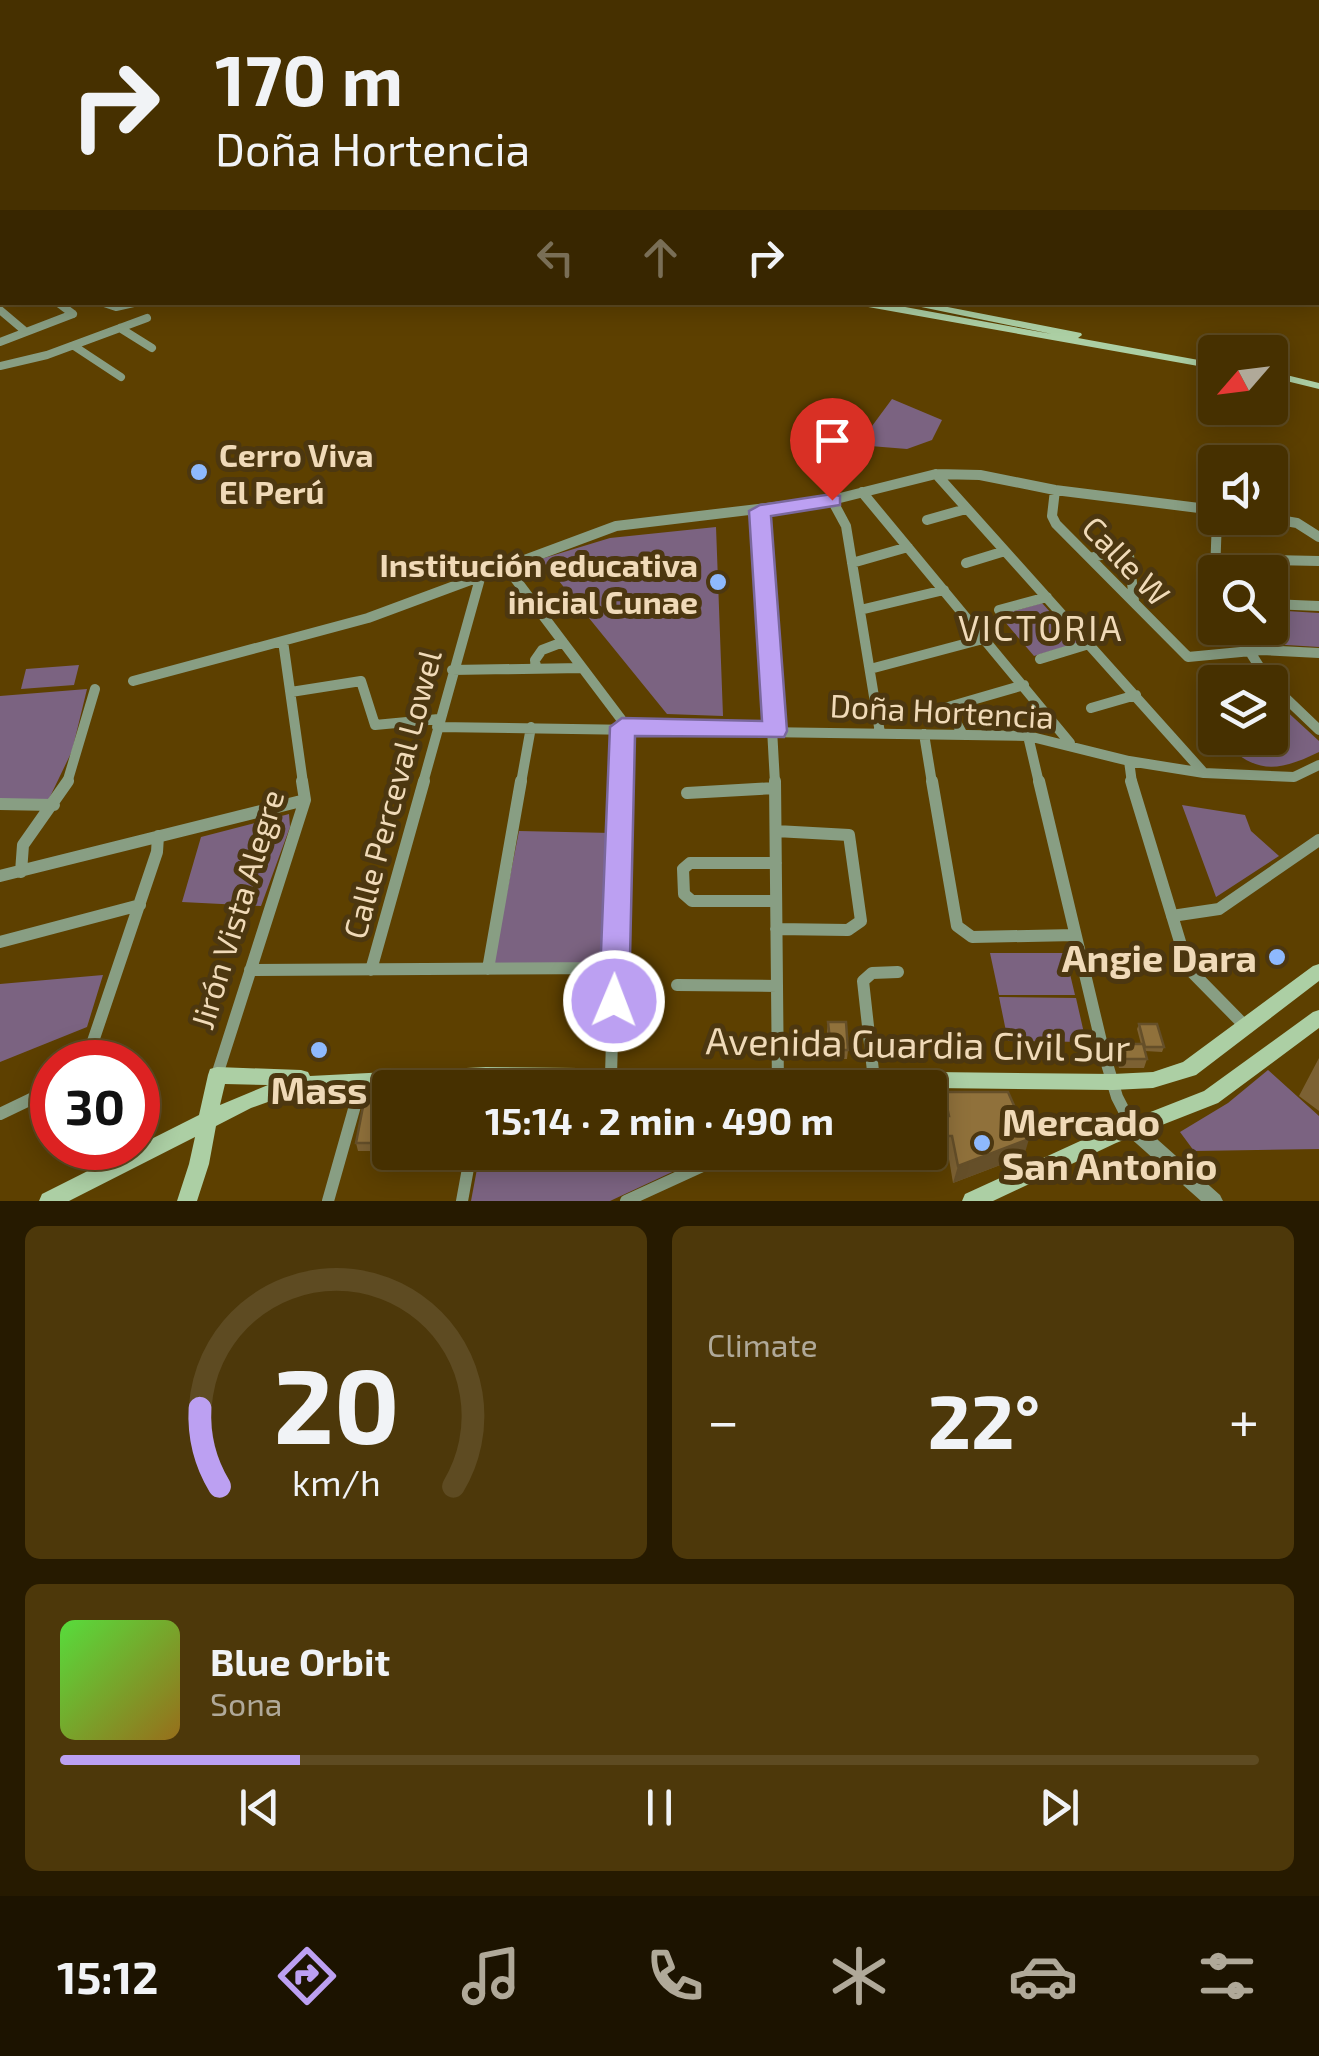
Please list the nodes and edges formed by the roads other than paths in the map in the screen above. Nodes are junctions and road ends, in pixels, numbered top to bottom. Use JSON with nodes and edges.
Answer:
{"nodes":[{"id":1,"x":61,"y":305,"type":"edge"},
{"id":2,"x":876,"y":305,"type":"edge"},
{"id":3,"x":917,"y":305,"type":"edge"},
{"id":4,"x":0,"y":310,"type":"edge"},
{"id":5,"x":148,"y":318,"type":"dead end"},
{"id":6,"x":120,"y":328,"type":"junction"},
{"id":7,"x":26,"y":332,"type":"junction"},
{"id":8,"x":0,"y":342,"type":"edge"},
{"id":9,"x":74,"y":346,"type":"junction"},
{"id":10,"x":152,"y":348,"type":"dead end"},
{"id":11,"x":1198,"y":360,"type":"edge"},
{"id":12,"x":1198,"y":360,"type":"edge"},
{"id":13,"x":0,"y":366,"type":"edge"},
{"id":14,"x":121,"y":376,"type":"dead end"},
{"id":15,"x":1288,"y":381,"type":"edge"},
{"id":16,"x":1319,"y":389,"type":"edge"},
{"id":17,"x":936,"y":474,"type":"junction"},
{"id":18,"x":1056,"y":490,"type":"junction"},
{"id":19,"x":862,"y":492,"type":"junction"},
{"id":20,"x":832,"y":500,"type":"junction"},
{"id":21,"x":966,"y":508,"type":"junction"},
{"id":22,"x":1198,"y":508,"type":"edge"},
{"id":23,"x":760,"y":511,"type":"junction"},
{"id":24,"x":927,"y":520,"type":"dead end"},
{"id":25,"x":1288,"y":521,"type":"edge"},
{"id":26,"x":1319,"y":537,"type":"edge"},
{"id":27,"x":908,"y":547,"type":"junction"},
{"id":28,"x":1004,"y":551,"type":"junction"},
{"id":29,"x":1091,"y":558,"type":"junction"},
{"id":30,"x":1288,"y":561,"type":"edge"},
{"id":31,"x":852,"y":562,"type":"junction"},
{"id":32,"x":1319,"y":562,"type":"edge"},
{"id":33,"x":966,"y":563,"type":"dead end"},
{"id":34,"x":504,"y":564,"type":"junction"},
{"id":35,"x":481,"y":575,"type":"junction"},
{"id":36,"x":944,"y":590,"type":"junction"},
{"id":37,"x":1046,"y":597,"type":"junction"},
{"id":38,"x":1134,"y":601,"type":"junction"},
{"id":39,"x":1288,"y":605,"type":"edge"},
{"id":40,"x":1319,"y":606,"type":"edge"},
{"id":41,"x":860,"y":610,"type":"junction"},
{"id":42,"x":999,"y":610,"type":"dead end"},
{"id":43,"x":983,"y":638,"type":"junction"},
{"id":44,"x":283,"y":642,"type":"junction"},
{"id":45,"x":563,"y":642,"type":"junction"},
{"id":46,"x":1089,"y":644,"type":"junction"},
{"id":47,"x":1244,"y":645,"type":"edge"},
{"id":48,"x":1247,"y":651,"type":"junction"},
{"id":49,"x":1319,"y":652,"type":"edge"},
{"id":50,"x":1040,"y":658,"type":"dead end"},
{"id":51,"x":1257,"y":665,"type":"edge"},
{"id":52,"x":536,"y":668,"type":"junction"},
{"id":53,"x":582,"y":668,"type":"junction"},
{"id":54,"x":870,"y":669,"type":"junction"},
{"id":55,"x":452,"y":670,"type":"junction"},
{"id":56,"x":133,"y":681,"type":"dead end"},
{"id":57,"x":1024,"y":685,"type":"junction"},
{"id":58,"x":95,"y":689,"type":"dead end"},
{"id":59,"x":291,"y":692,"type":"junction"},
{"id":60,"x":1136,"y":695,"type":"junction"},
{"id":61,"x":1288,"y":700,"type":"edge"},
{"id":62,"x":1091,"y":708,"type":"dead end"},
{"id":63,"x":438,"y":724,"type":"junction"},
{"id":64,"x":530,"y":727,"type":"junction"},
{"id":65,"x":622,"y":727,"type":"junction"},
{"id":66,"x":1319,"y":730,"type":"edge"},
{"id":67,"x":775,"y":731,"type":"junction"},
{"id":68,"x":880,"y":733,"type":"junction"},
{"id":69,"x":924,"y":734,"type":"junction"},
{"id":70,"x":964,"y":734,"type":"junction"},
{"id":71,"x":1028,"y":736,"type":"junction"},
{"id":72,"x":1070,"y":744,"type":"junction"},
{"id":73,"x":1129,"y":762,"type":"junction"},
{"id":74,"x":1319,"y":766,"type":"edge"},
{"id":75,"x":1204,"y":773,"type":"junction"},
{"id":76,"x":775,"y":788,"type":"junction"},
{"id":77,"x":687,"y":793,"type":"dead end"},
{"id":78,"x":305,"y":800,"type":"junction"},
{"id":79,"x":0,"y":804,"type":"edge"},
{"id":80,"x":54,"y":806,"type":"junction"},
{"id":81,"x":776,"y":831,"type":"junction"},
{"id":82,"x":158,"y":836,"type":"junction"},
{"id":83,"x":1319,"y":840,"type":"edge"},
{"id":84,"x":776,"y":863,"type":"junction"},
{"id":85,"x":20,"y":872,"type":"junction"},
{"id":86,"x":0,"y":876,"type":"edge"},
{"id":87,"x":776,"y":900,"type":"junction"},
{"id":88,"x":140,"y":906,"type":"junction"},
{"id":89,"x":1172,"y":916,"type":"junction"},
{"id":90,"x":776,"y":930,"type":"junction"},
{"id":91,"x":1075,"y":935,"type":"junction"},
{"id":92,"x":0,"y":942,"type":"edge"},
{"id":93,"x":615,"y":968,"type":"junction"},
{"id":94,"x":488,"y":969,"type":"junction"},
{"id":95,"x":250,"y":970,"type":"junction"},
{"id":96,"x":371,"y":970,"type":"junction"},
{"id":97,"x":1319,"y":971,"type":"edge"},
{"id":98,"x":898,"y":972,"type":"dead end"},
{"id":99,"x":677,"y":985,"type":"dead end"},
{"id":100,"x":777,"y":986,"type":"junction"},
{"id":101,"x":1319,"y":1018,"type":"edge"},
{"id":102,"x":1246,"y":1028,"type":"junction"},
{"id":103,"x":94,"y":1040,"type":"edge"},
{"id":104,"x":612,"y":1070,"type":"edge"},
{"id":105,"x":778,"y":1070,"type":"edge"},
{"id":106,"x":873,"y":1070,"type":"edge"},
{"id":107,"x":218,"y":1075,"type":"junction"},
{"id":108,"x":362,"y":1080,"type":"junction"},
{"id":109,"x":372,"y":1080,"type":"edge"},
{"id":110,"x":947,"y":1081,"type":"edge"},
{"id":111,"x":1112,"y":1082,"type":"junction"},
{"id":112,"x":30,"y":1100,"type":"edge"},
{"id":113,"x":0,"y":1114,"type":"edge"},
{"id":114,"x":210,"y":1120,"type":"junction"},
{"id":115,"x":1134,"y":1130,"type":"junction"},
{"id":116,"x":468,"y":1170,"type":"edge"},
{"id":117,"x":694,"y":1170,"type":"edge"},
{"id":118,"x":49,"y":1201,"type":"edge"},
{"id":119,"x":186,"y":1201,"type":"edge"},
{"id":120,"x":328,"y":1201,"type":"edge"},
{"id":121,"x":462,"y":1201,"type":"edge"},
{"id":122,"x":626,"y":1201,"type":"edge"},
{"id":123,"x":972,"y":1201,"type":"edge"},
{"id":124,"x":1214,"y":1201,"type":"edge"}],
"edges":[{"from":1,"to":7,"type":"street"},
{"from":2,"to":11,"type":"main road"},
{"from":3,"to":12,"type":"main road"},
{"from":4,"to":7,"type":"street"},
{"from":5,"to":6,"type":"street"},
{"from":6,"to":9,"type":"street"},
{"from":6,"to":10,"type":"street"},
{"from":7,"to":8,"type":"street"},
{"from":9,"to":13,"type":"street"},
{"from":9,"to":14,"type":"street"},
{"from":15,"to":16,"type":"main road"},
{"from":17,"to":18,"type":"street"},
{"from":17,"to":19,"type":"street"},
{"from":17,"to":21,"type":"street"},
{"from":18,"to":22,"type":"street"},
{"from":18,"to":29,"type":"street","name":"Calle W"},
{"from":19,"to":20,"type":"street"},
{"from":19,"to":27,"type":"street"},
{"from":20,"to":23,"type":"street"},
{"from":20,"to":31,"type":"street"},
{"from":21,"to":24,"type":"street"},
{"from":21,"to":28,"type":"street"},
{"from":23,"to":34,"type":"street"},
{"from":23,"to":67,"type":"street"},
{"from":25,"to":26,"type":"street"},
{"from":27,"to":31,"type":"street"},
{"from":27,"to":36,"type":"street"},
{"from":28,"to":33,"type":"street"},
{"from":28,"to":37,"type":"street"},
{"from":29,"to":38,"type":"street","name":"Calle W"},
{"from":29,"to":38,"type":"street"},
{"from":30,"to":32,"type":"street"},
{"from":31,"to":41,"type":"street"},
{"from":34,"to":35,"type":"street"},
{"from":34,"to":45,"type":"street"},
{"from":35,"to":44,"type":"street"},
{"from":35,"to":55,"type":"street","name":"Calle Perceval Lowel"},
{"from":36,"to":41,"type":"street"},
{"from":36,"to":43,"type":"street"},
{"from":37,"to":42,"type":"street"},
{"from":37,"to":46,"type":"street"},
{"from":38,"to":48,"type":"street","name":"Calle W"},
{"from":39,"to":40,"type":"street"},
{"from":41,"to":54,"type":"street"},
{"from":43,"to":54,"type":"street"},
{"from":43,"to":57,"type":"street"},
{"from":44,"to":56,"type":"street"},
{"from":44,"to":59,"type":"street","name":"Jirón Vista Alegre"},
{"from":45,"to":52,"type":"street"},
{"from":45,"to":53,"type":"street"},
{"from":46,"to":50,"type":"street"},
{"from":46,"to":60,"type":"street"},
{"from":47,"to":48,"type":"street"},
{"from":48,"to":49,"type":"street"},
{"from":48,"to":51,"type":"street"},
{"from":52,"to":53,"type":"street"},
{"from":52,"to":55,"type":"street"},
{"from":53,"to":65,"type":"street"},
{"from":54,"to":68,"type":"street"},
{"from":55,"to":63,"type":"street","name":"Calle Perceval Lowel"},
{"from":57,"to":70,"type":"street"},
{"from":57,"to":72,"type":"street"},
{"from":58,"to":80,"type":"street"},
{"from":59,"to":63,"type":"street","name":"Doña Hortencia"},
{"from":59,"to":78,"type":"street","name":"Jirón Vista Alegre"},
{"from":60,"to":62,"type":"street"},
{"from":60,"to":75,"type":"street"},
{"from":61,"to":66,"type":"street"},
{"from":63,"to":64,"type":"street","name":"Doña Hortencia"},
{"from":63,"to":96,"type":"street","name":"Calle Perceval Lowel"},
{"from":64,"to":65,"type":"street","name":"Doña Hortencia"},
{"from":64,"to":94,"type":"street"},
{"from":65,"to":67,"type":"street","name":"Doña Hortencia"},
{"from":65,"to":93,"type":"street"},
{"from":67,"to":68,"type":"street","name":"Doña Hortencia"},
{"from":67,"to":76,"type":"street"},
{"from":68,"to":69,"type":"street","name":"Doña Hortencia"},
{"from":69,"to":70,"type":"street","name":"Doña Hortencia"},
{"from":69,"to":91,"type":"street"},
{"from":70,"to":71,"type":"street","name":"Doña Hortencia"},
{"from":71,"to":72,"type":"street","name":"Doña Hortencia"},
{"from":71,"to":91,"type":"street"},
{"from":72,"to":73,"type":"street","name":"Doña Hortencia"},
{"from":73,"to":75,"type":"street","name":"Doña Hortencia"},
{"from":73,"to":89,"type":"street"},
{"from":74,"to":75,"type":"street","name":"Doña Hortencia"},
{"from":76,"to":77,"type":"street"},
{"from":76,"to":81,"type":"street"},
{"from":78,"to":82,"type":"street"},
{"from":78,"to":95,"type":"street","name":"Jirón Vista Alegre"},
{"from":79,"to":80,"type":"street"},
{"from":80,"to":85,"type":"street"},
{"from":81,"to":84,"type":"street"},
{"from":81,"to":90,"type":"street"},
{"from":82,"to":85,"type":"street"},
{"from":82,"to":88,"type":"street"},
{"from":83,"to":89,"type":"street"},
{"from":84,"to":87,"type":"street"},
{"from":84,"to":87,"type":"street"},
{"from":85,"to":86,"type":"street"},
{"from":87,"to":90,"type":"street"},
{"from":88,"to":92,"type":"street"},
{"from":88,"to":103,"type":"street"},
{"from":89,"to":102,"type":"street"},
{"from":90,"to":100,"type":"street"},
{"from":91,"to":111,"type":"street"},
{"from":93,"to":94,"type":"street"},
{"from":93,"to":104,"type":"street"},
{"from":94,"to":96,"type":"street"},
{"from":95,"to":96,"type":"street"},
{"from":95,"to":107,"type":"street","name":"Jirón Vista Alegre"},
{"from":97,"to":102,"type":"main road","name":"Avenida Guardia Civil Sur"},
{"from":98,"to":106,"type":"street"},
{"from":99,"to":100,"type":"street"},
{"from":100,"to":105,"type":"street"},
{"from":101,"to":115,"type":"main road"},
{"from":102,"to":111,"type":"main road","name":"Avenida Guardia Civil Sur"},
{"from":107,"to":108,"type":"main road","name":"Avenida Guardia Civil Sur"},
{"from":107,"to":114,"type":"main road"},
{"from":108,"to":109,"type":"main road","name":"Avenida Guardia Civil Sur"},
{"from":108,"to":114,"type":"main road","name":"Avenida Guardia Civil Sur"},
{"from":108,"to":120,"type":"street"},
{"from":110,"to":111,"type":"main road","name":"Avenida Guardia Civil Sur"},
{"from":111,"to":115,"type":"street"},
{"from":112,"to":113,"type":"street"},
{"from":114,"to":118,"type":"main road","name":"Avenida Guardia Civil Sur"},
{"from":114,"to":119,"type":"main road"},
{"from":115,"to":123,"type":"main road"},
{"from":115,"to":124,"type":"street"},
{"from":116,"to":121,"type":"street"},
{"from":117,"to":122,"type":"street"}]}
